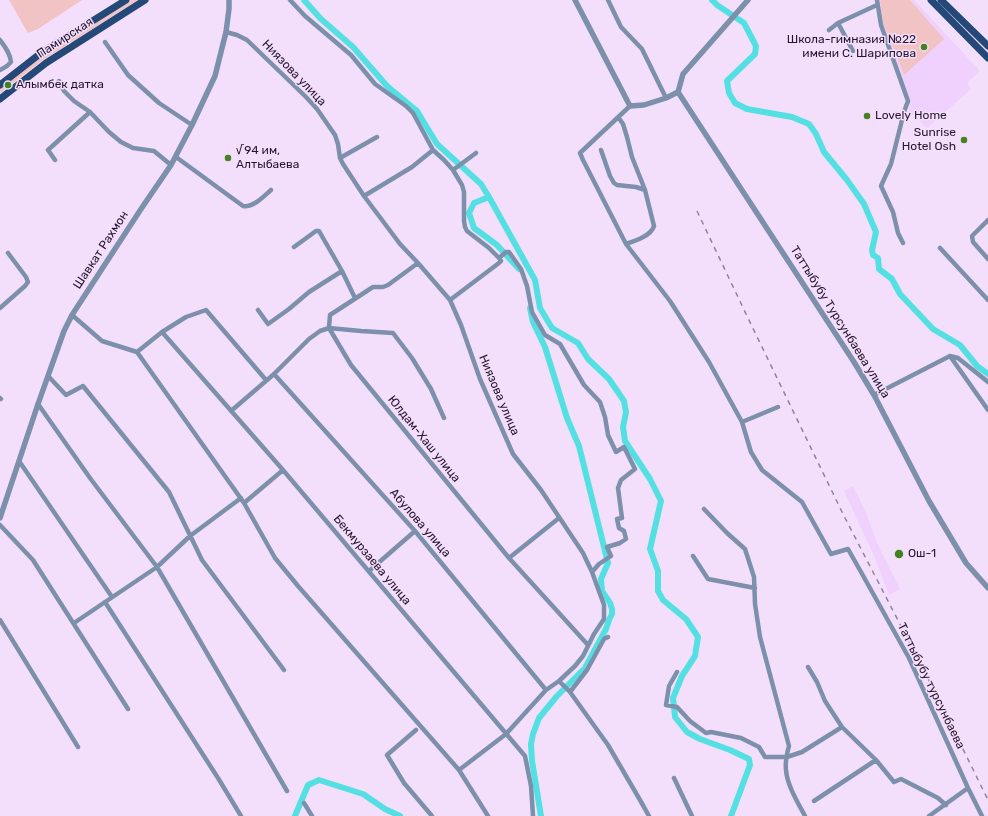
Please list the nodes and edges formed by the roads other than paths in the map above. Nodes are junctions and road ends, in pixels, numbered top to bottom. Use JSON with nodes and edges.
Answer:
{"nodes":[{"id":1,"x":126,"y":0,"type":"edge"},
{"id":2,"x":145,"y":0,"type":"edge"},
{"id":3,"x":229,"y":0,"type":"edge"},
{"id":4,"x":290,"y":0,"type":"edge"},
{"id":5,"x":575,"y":0,"type":"edge"},
{"id":6,"x":608,"y":0,"type":"edge"},
{"id":7,"x":748,"y":0,"type":"edge"},
{"id":8,"x":931,"y":0,"type":"edge"},
{"id":9,"x":941,"y":0,"type":"edge"},
{"id":10,"x":877,"y":2,"type":"edge"},
{"id":11,"x":838,"y":23,"type":"junction"},
{"id":12,"x":829,"y":30,"type":"dead end"},
{"id":13,"x":226,"y":32,"type":"junction"},
{"id":14,"x":0,"y":40,"type":"edge"},
{"id":15,"x":105,"y":42,"type":"dead end"},
{"id":16,"x":988,"y":46,"type":"edge"},
{"id":17,"x":853,"y":51,"type":"dead end"},
{"id":18,"x":988,"y":58,"type":"edge"},
{"id":19,"x":0,"y":70,"type":"edge"},
{"id":20,"x":59,"y":80,"type":"dead end"},
{"id":21,"x":0,"y":85,"type":"edge"},
{"id":22,"x":678,"y":92,"type":"junction"},
{"id":23,"x":0,"y":98,"type":"edge"},
{"id":24,"x":666,"y":98,"type":"junction"},
{"id":25,"x":630,"y":106,"type":"junction"},
{"id":26,"x":90,"y":112,"type":"junction"},
{"id":27,"x":618,"y":117,"type":"junction"},
{"id":28,"x":192,"y":125,"type":"junction"},
{"id":29,"x":377,"y":137,"type":"dead end"},
{"id":30,"x":433,"y":150,"type":"junction"},
{"id":31,"x":601,"y":150,"type":"dead end"},
{"id":32,"x":476,"y":153,"type":"dead end"},
{"id":33,"x":176,"y":157,"type":"junction"},
{"id":34,"x":340,"y":158,"type":"junction"},
{"id":35,"x":55,"y":160,"type":"dead end"},
{"id":36,"x":171,"y":165,"type":"junction"},
{"id":37,"x":455,"y":169,"type":"junction"},
{"id":38,"x":271,"y":190,"type":"dead end"},
{"id":39,"x":645,"y":190,"type":"junction"},
{"id":40,"x":364,"y":196,"type":"junction"},
{"id":41,"x":988,"y":220,"type":"edge"},
{"id":42,"x":903,"y":243,"type":"dead end"},
{"id":43,"x":626,"y":244,"type":"junction"},
{"id":44,"x":294,"y":247,"type":"dead end"},
{"id":45,"x":940,"y":248,"type":"dead end"},
{"id":46,"x":8,"y":253,"type":"dead end"},
{"id":47,"x":503,"y":255,"type":"junction"},
{"id":48,"x":988,"y":259,"type":"edge"},
{"id":49,"x":418,"y":263,"type":"junction"},
{"id":50,"x":342,"y":271,"type":"junction"},
{"id":51,"x":355,"y":298,"type":"junction"},
{"id":52,"x":450,"y":300,"type":"junction"},
{"id":53,"x":988,"y":300,"type":"edge"},
{"id":54,"x":0,"y":308,"type":"edge"},
{"id":55,"x":258,"y":310,"type":"dead end"},
{"id":56,"x":72,"y":315,"type":"junction"},
{"id":57,"x":329,"y":328,"type":"junction"},
{"id":58,"x":162,"y":332,"type":"junction"},
{"id":59,"x":137,"y":352,"type":"junction"},
{"id":60,"x":950,"y":356,"type":"junction"},
{"id":61,"x":274,"y":374,"type":"junction"},
{"id":62,"x":49,"y":377,"type":"junction"},
{"id":63,"x":266,"y":380,"type":"junction"},
{"id":64,"x":988,"y":382,"type":"edge"},
{"id":65,"x":874,"y":395,"type":"junction"},
{"id":66,"x":38,"y":404,"type":"junction"},
{"id":67,"x":778,"y":407,"type":"dead end"},
{"id":68,"x":988,"y":410,"type":"edge"},
{"id":69,"x":231,"y":411,"type":"junction"},
{"id":70,"x":444,"y":418,"type":"dead end"},
{"id":71,"x":742,"y":422,"type":"junction"},
{"id":72,"x":19,"y":461,"type":"junction"},
{"id":73,"x":283,"y":470,"type":"junction"},
{"id":74,"x":241,"y":498,"type":"junction"},
{"id":75,"x":244,"y":503,"type":"junction"},
{"id":76,"x":2,"y":504,"type":"edge"},
{"id":77,"x":704,"y":509,"type":"dead end"},
{"id":78,"x":0,"y":518,"type":"edge"},
{"id":79,"x":559,"y":518,"type":"junction"},
{"id":80,"x":0,"y":525,"type":"edge"},
{"id":81,"x":415,"y":531,"type":"junction"},
{"id":82,"x":190,"y":536,"type":"junction"},
{"id":83,"x":693,"y":556,"type":"dead end"},
{"id":84,"x":509,"y":558,"type":"junction"},
{"id":85,"x":157,"y":567,"type":"junction"},
{"id":86,"x":368,"y":571,"type":"junction"},
{"id":87,"x":592,"y":572,"type":"junction"},
{"id":88,"x":755,"y":588,"type":"junction"},
{"id":89,"x":988,"y":588,"type":"edge"},
{"id":90,"x":112,"y":597,"type":"junction"},
{"id":91,"x":106,"y":602,"type":"junction"},
{"id":92,"x":0,"y":620,"type":"edge"},
{"id":93,"x":74,"y":623,"type":"junction"},
{"id":94,"x":608,"y":637,"type":"dead end"},
{"id":95,"x":588,"y":645,"type":"junction"},
{"id":96,"x":808,"y":667,"type":"dead end"},
{"id":97,"x":284,"y":670,"type":"dead end"},
{"id":98,"x":677,"y":672,"type":"dead end"},
{"id":99,"x":560,"y":682,"type":"junction"},
{"id":100,"x":546,"y":690,"type":"junction"},
{"id":101,"x":569,"y":690,"type":"junction"},
{"id":102,"x":128,"y":709,"type":"dead end"},
{"id":103,"x":842,"y":727,"type":"junction"},
{"id":104,"x":416,"y":730,"type":"dead end"},
{"id":105,"x":506,"y":734,"type":"junction"},
{"id":106,"x":78,"y":747,"type":"dead end"},
{"id":107,"x":787,"y":757,"type":"junction"},
{"id":108,"x":876,"y":760,"type":"junction"},
{"id":109,"x":459,"y":770,"type":"junction"},
{"id":110,"x":674,"y":778,"type":"dead end"},
{"id":111,"x":968,"y":788,"type":"junction"},
{"id":112,"x":287,"y":791,"type":"dead end"},
{"id":113,"x":814,"y":801,"type":"dead end"},
{"id":114,"x":304,"y":803,"type":"dead end"},
{"id":115,"x":946,"y":805,"type":"junction"},
{"id":116,"x":241,"y":816,"type":"edge"},
{"id":117,"x":312,"y":816,"type":"edge"},
{"id":118,"x":432,"y":816,"type":"edge"},
{"id":119,"x":488,"y":816,"type":"edge"},
{"id":120,"x":533,"y":816,"type":"edge"},
{"id":121,"x":649,"y":816,"type":"edge"},
{"id":122,"x":692,"y":816,"type":"edge"},
{"id":123,"x":806,"y":816,"type":"edge"},
{"id":124,"x":929,"y":816,"type":"edge"},
{"id":125,"x":982,"y":816,"type":"edge"}],
"edges":[{"from":1,"to":21,"type":"main road","name":"Памирская"},
{"from":2,"to":23,"type":"main road","name":"Памирская"},
{"from":3,"to":13,"type":"street","name":"Шавкат Рахмон"},
{"from":4,"to":30,"type":"street"},
{"from":5,"to":25,"type":"street"},
{"from":6,"to":24,"type":"street"},
{"from":7,"to":22,"type":"street"},
{"from":8,"to":18,"type":"main road"},
{"from":9,"to":16,"type":"main road"},
{"from":10,"to":11,"type":"street"},
{"from":10,"to":42,"type":"street"},
{"from":11,"to":12,"type":"street"},
{"from":11,"to":17,"type":"street"},
{"from":13,"to":28,"type":"street","name":"Шавкат Рахмон"},
{"from":13,"to":34,"type":"street","name":"Ниязова улица"},
{"from":14,"to":19,"type":"street"},
{"from":15,"to":28,"type":"street"},
{"from":20,"to":26,"type":"street"},
{"from":22,"to":24,"type":"street"},
{"from":22,"to":65,"type":"street","name":"Таттыбубу Турсунбаева улица"},
{"from":24,"to":25,"type":"street"},
{"from":25,"to":27,"type":"street"},
{"from":26,"to":35,"type":"street"},
{"from":26,"to":36,"type":"street"},
{"from":27,"to":39,"type":"street"},
{"from":27,"to":43,"type":"street"},
{"from":28,"to":33,"type":"street","name":"Шавкат Рахмон"},
{"from":29,"to":34,"type":"street"},
{"from":30,"to":37,"type":"street"},
{"from":30,"to":40,"type":"street"},
{"from":31,"to":39,"type":"street"},
{"from":32,"to":37,"type":"street"},
{"from":33,"to":36,"type":"street","name":"Шавкат Рахмон"},
{"from":33,"to":38,"type":"street"},
{"from":34,"to":40,"type":"street","name":"Ниязова улица"},
{"from":36,"to":56,"type":"street","name":"Шавкат Рахмон"},
{"from":37,"to":47,"type":"street"},
{"from":39,"to":43,"type":"street"},
{"from":40,"to":49,"type":"street","name":"Ниязова улица"},
{"from":41,"to":48,"type":"street"},
{"from":43,"to":71,"type":"street"},
{"from":44,"to":50,"type":"street"},
{"from":45,"to":53,"type":"street"},
{"from":46,"to":54,"type":"street"},
{"from":47,"to":52,"type":"street"},
{"from":47,"to":87,"type":"street"},
{"from":49,"to":51,"type":"street"},
{"from":49,"to":52,"type":"street","name":"Ниязова улица"},
{"from":50,"to":51,"type":"street"},
{"from":50,"to":55,"type":"street"},
{"from":51,"to":57,"type":"street"},
{"from":52,"to":79,"type":"street","name":"Ниязова улица"},
{"from":56,"to":59,"type":"street"},
{"from":56,"to":62,"type":"street","name":"Шавкат Рахмон"},
{"from":57,"to":61,"type":"street"},
{"from":57,"to":70,"type":"street"},
{"from":57,"to":84,"type":"street","name":"Юлдам-Хаш улица"},
{"from":58,"to":59,"type":"street"},
{"from":58,"to":63,"type":"street"},
{"from":58,"to":69,"type":"street","name":"Бекмурзаева улица"},
{"from":59,"to":74,"type":"street"},
{"from":60,"to":64,"type":"street"},
{"from":60,"to":65,"type":"street"},
{"from":60,"to":68,"type":"street"},
{"from":61,"to":63,"type":"street"},
{"from":61,"to":81,"type":"street","name":"Абулова улица"},
{"from":62,"to":66,"type":"street","name":"Шавкат Рахмон"},
{"from":62,"to":82,"type":"street"},
{"from":63,"to":69,"type":"street"},
{"from":65,"to":89,"type":"street","name":"Таттыбубу Турсунбаева улица"},
{"from":66,"to":72,"type":"street","name":"Шавкат Рахмон"},
{"from":66,"to":85,"type":"street"},
{"from":67,"to":71,"type":"street"},
{"from":69,"to":73,"type":"street","name":"Бекмурзаева улица"},
{"from":71,"to":111,"type":"street","name":"Таттыбубу турсунбаева"},
{"from":72,"to":76,"type":"street","name":"Шавкат Рахмон"},
{"from":72,"to":90,"type":"street"},
{"from":73,"to":75,"type":"street"},
{"from":73,"to":86,"type":"street","name":"Бекмурзаева улица"},
{"from":74,"to":75,"type":"street"},
{"from":74,"to":82,"type":"street"},
{"from":75,"to":109,"type":"street"},
{"from":76,"to":78,"type":"street","name":"Шавкат Рахмон"},
{"from":77,"to":88,"type":"street"},
{"from":79,"to":84,"type":"street"},
{"from":79,"to":87,"type":"street","name":"Ниязова улица"},
{"from":80,"to":93,"type":"street"},
{"from":81,"to":86,"type":"street"},
{"from":81,"to":100,"type":"street","name":"Абулова улица"},
{"from":82,"to":85,"type":"street"},
{"from":82,"to":97,"type":"street"},
{"from":83,"to":88,"type":"street"},
{"from":84,"to":95,"type":"street","name":"Юлдам-Хаш улица"},
{"from":85,"to":90,"type":"street"},
{"from":85,"to":112,"type":"street"},
{"from":86,"to":105,"type":"street","name":"Бекмурзаева улица"},
{"from":87,"to":95,"type":"street","name":"Ниязова улица"},
{"from":88,"to":107,"type":"street"},
{"from":90,"to":91,"type":"street"},
{"from":91,"to":93,"type":"street"},
{"from":91,"to":116,"type":"street"},
{"from":92,"to":106,"type":"street"},
{"from":93,"to":102,"type":"street"},
{"from":94,"to":101,"type":"street"},
{"from":95,"to":99,"type":"street","name":"Ниязова улица"},
{"from":96,"to":103,"type":"street"},
{"from":98,"to":107,"type":"street"},
{"from":99,"to":100,"type":"street","name":"Ниязова улица"},
{"from":99,"to":101,"type":"street"},
{"from":100,"to":105,"type":"street","name":"Ниязова улица"},
{"from":101,"to":121,"type":"street"},
{"from":103,"to":107,"type":"street"},
{"from":103,"to":108,"type":"street"},
{"from":104,"to":118,"type":"street"},
{"from":105,"to":109,"type":"street","name":"Ниязова улица"},
{"from":105,"to":120,"type":"street","name":"Бекмурзаева улица"},
{"from":107,"to":123,"type":"street"},
{"from":108,"to":113,"type":"street"},
{"from":108,"to":115,"type":"street"},
{"from":109,"to":119,"type":"street"},
{"from":110,"to":122,"type":"street"},
{"from":111,"to":115,"type":"street"},
{"from":111,"to":125,"type":"street","name":"Таттыбубу турсунбаева"},
{"from":114,"to":117,"type":"street"},
{"from":115,"to":124,"type":"street"}]}
